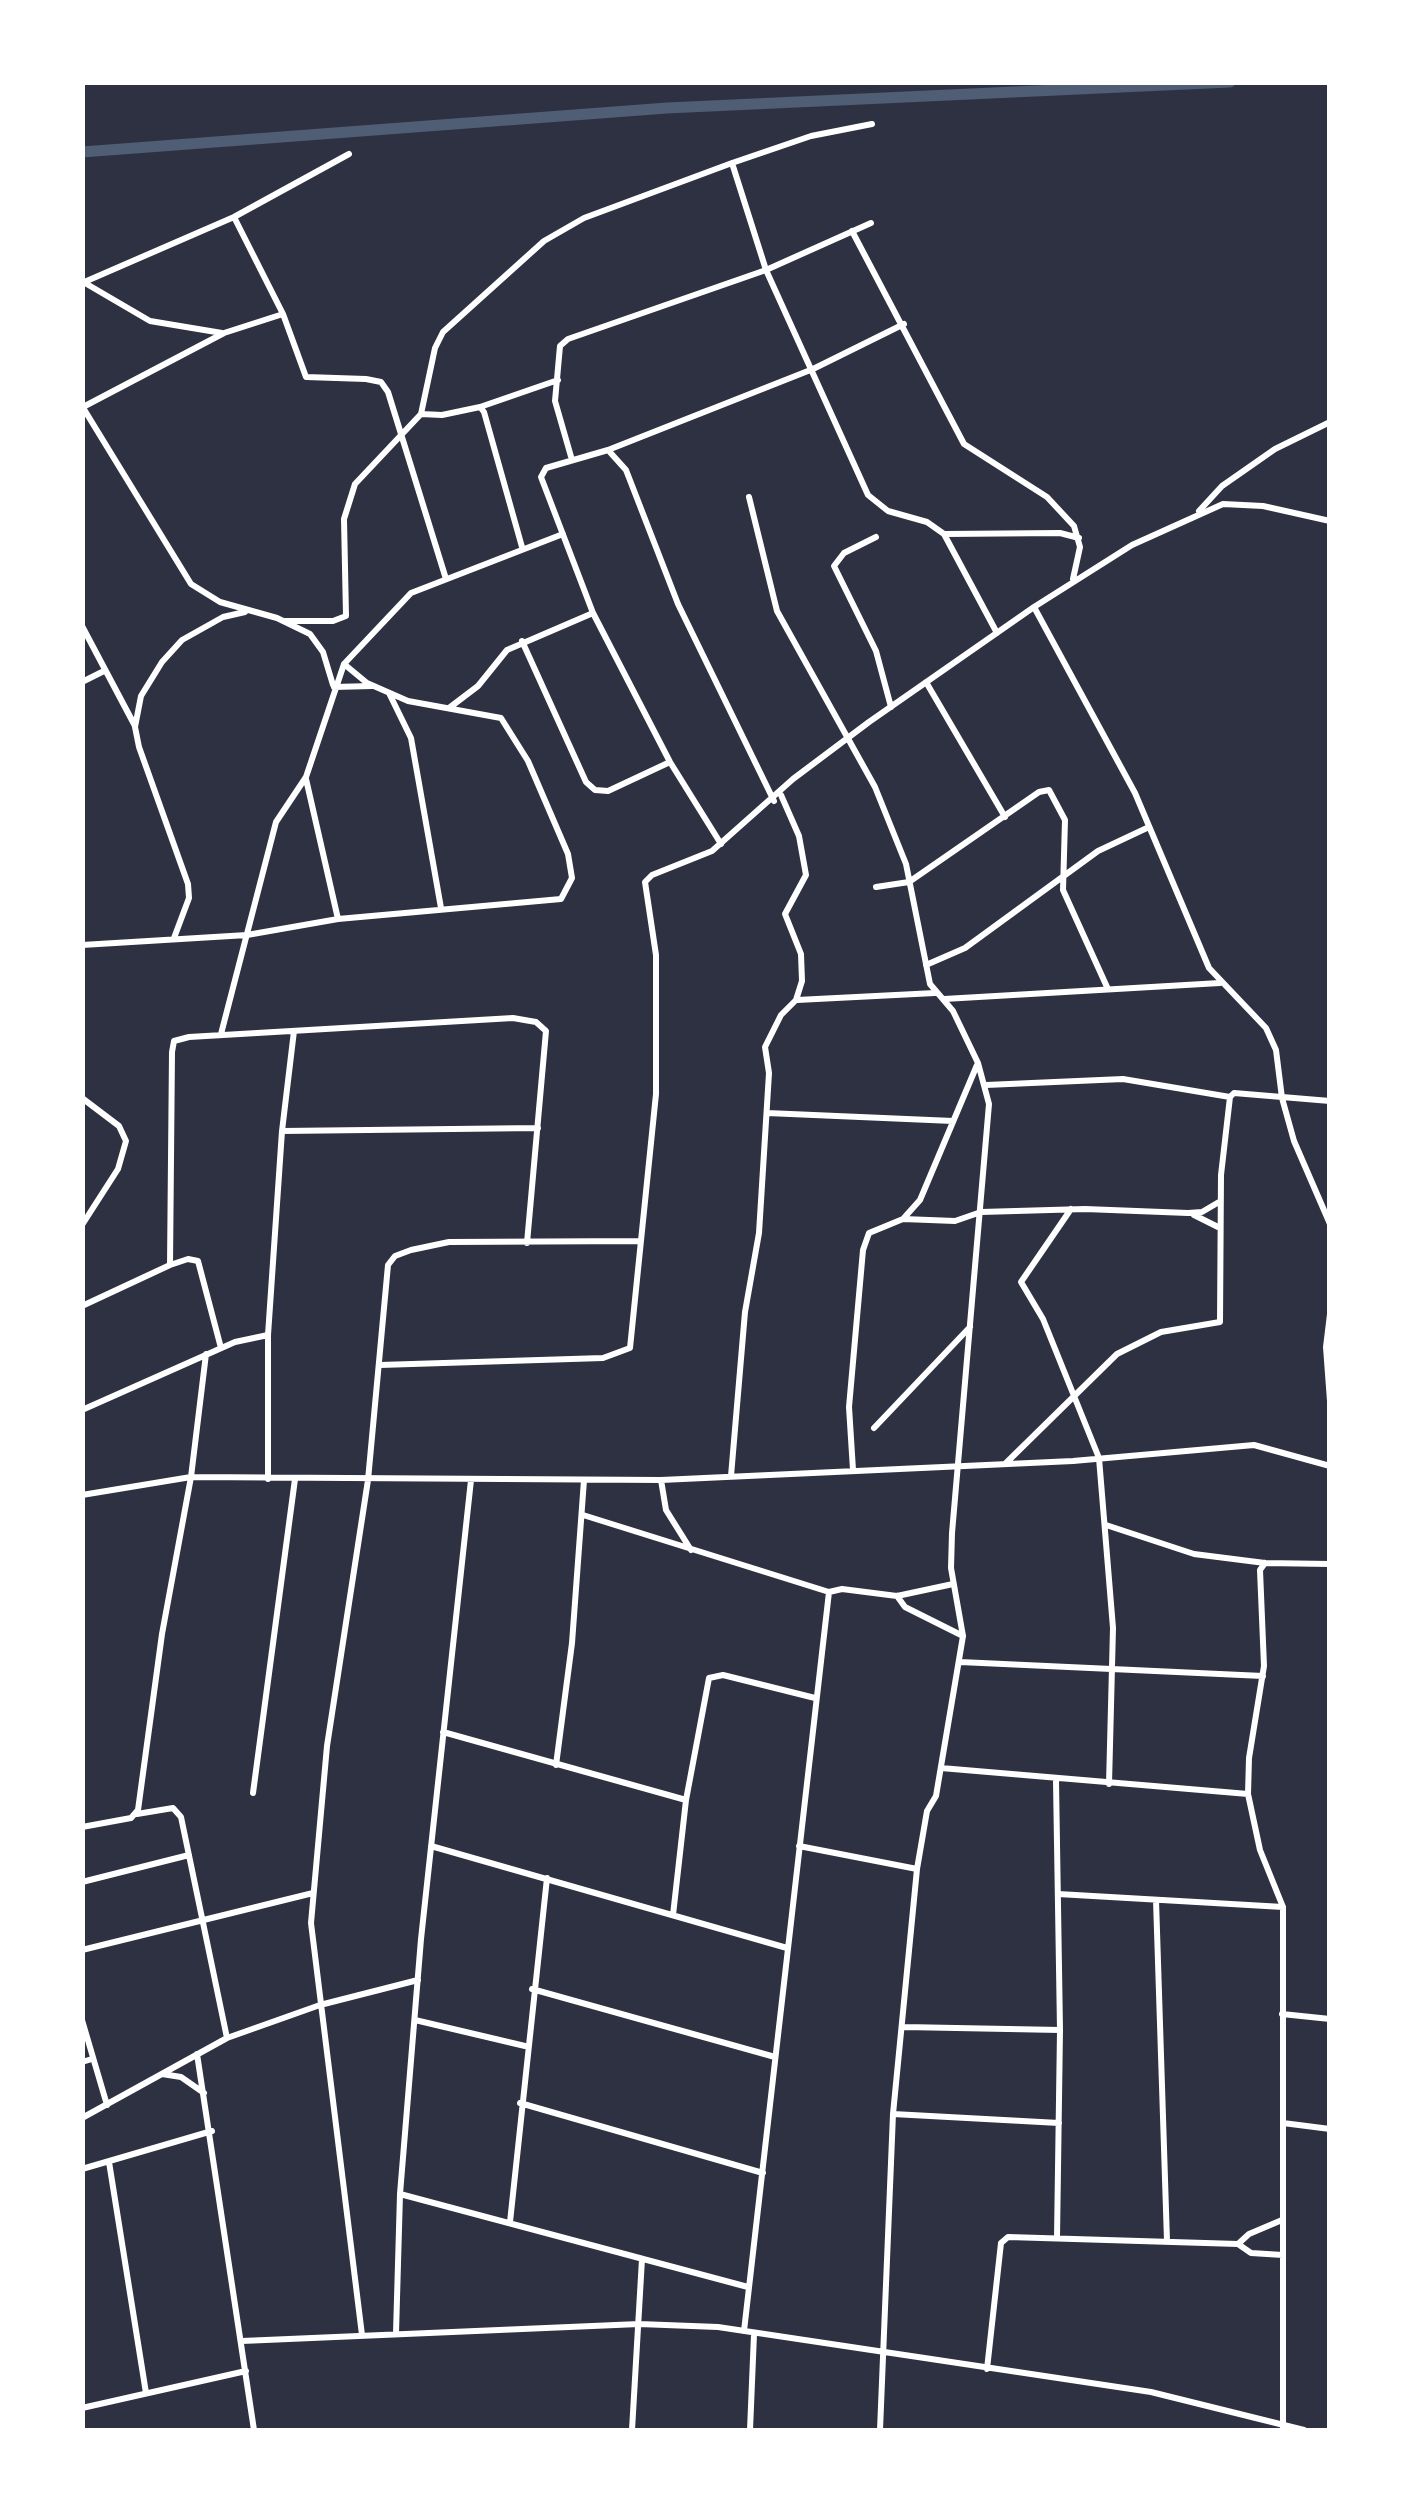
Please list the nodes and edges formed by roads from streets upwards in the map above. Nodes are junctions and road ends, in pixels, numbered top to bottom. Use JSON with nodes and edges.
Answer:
{"nodes":[{"id":1,"x":872,"y":124,"type":"dead end"},
{"id":2,"x":349,"y":154,"type":"dead end"},
{"id":3,"x":732,"y":163,"type":"junction"},
{"id":4,"x":234,"y":217,"type":"junction"},
{"id":5,"x":871,"y":222,"type":"dead end"},
{"id":6,"x":852,"y":232,"type":"junction"},
{"id":7,"x":766,"y":270,"type":"junction"},
{"id":8,"x":83,"y":283,"type":"edge"},
{"id":9,"x":283,"y":314,"type":"junction"},
{"id":10,"x":904,"y":324,"type":"junction"},
{"id":11,"x":224,"y":333,"type":"junction"},
{"id":12,"x":813,"y":369,"type":"junction"},
{"id":13,"x":558,"y":380,"type":"junction"},
{"id":14,"x":83,"y":406,"type":"edge"},
{"id":15,"x":480,"y":407,"type":"junction"},
{"id":16,"x":422,"y":414,"type":"junction"},
{"id":17,"x":1330,"y":422,"type":"edge"},
{"id":18,"x":402,"y":436,"type":"junction"},
{"id":19,"x":608,"y":450,"type":"junction"},
{"id":20,"x":572,"y":460,"type":"junction"},
{"id":21,"x":748,"y":497,"type":"dead end"},
{"id":22,"x":1198,"y":512,"type":"junction"},
{"id":23,"x":1330,"y":521,"type":"edge"},
{"id":24,"x":563,"y":534,"type":"junction"},
{"id":25,"x":944,"y":534,"type":"junction"},
{"id":26,"x":876,"y":537,"type":"dead end"},
{"id":27,"x":1080,"y":538,"type":"junction"},
{"id":28,"x":522,"y":547,"type":"junction"},
{"id":29,"x":446,"y":579,"type":"junction"},
{"id":30,"x":1073,"y":581,"type":"junction"},
{"id":31,"x":1034,"y":606,"type":"junction"},
{"id":32,"x":246,"y":612,"type":"junction"},
{"id":33,"x":594,"y":613,"type":"junction"},
{"id":34,"x":285,"y":622,"type":"junction"},
{"id":35,"x":82,"y":626,"type":"edge"},
{"id":36,"x":997,"y":633,"type":"junction"},
{"id":37,"x":522,"y":642,"type":"junction"},
{"id":38,"x":344,"y":664,"type":"junction"},
{"id":39,"x":104,"y":671,"type":"junction"},
{"id":40,"x":82,"y":682,"type":"edge"},
{"id":41,"x":926,"y":682,"type":"junction"},
{"id":42,"x":334,"y":686,"type":"junction"},
{"id":43,"x":373,"y":686,"type":"junction"},
{"id":44,"x":389,"y":693,"type":"junction"},
{"id":45,"x":891,"y":707,"type":"junction"},
{"id":46,"x":450,"y":708,"type":"junction"},
{"id":47,"x":135,"y":727,"type":"junction"},
{"id":48,"x":849,"y":739,"type":"junction"},
{"id":49,"x":670,"y":762,"type":"junction"},
{"id":50,"x":306,"y":778,"type":"junction"},
{"id":51,"x":781,"y":795,"type":"junction"},
{"id":52,"x":774,"y":801,"type":"junction"},
{"id":53,"x":1005,"y":816,"type":"junction"},
{"id":54,"x":1149,"y":827,"type":"junction"},
{"id":55,"x":721,"y":844,"type":"junction"},
{"id":56,"x":1064,"y":874,"type":"junction"},
{"id":57,"x":909,"y":882,"type":"junction"},
{"id":58,"x":876,"y":887,"type":"dead end"},
{"id":59,"x":441,"y":908,"type":"junction"},
{"id":60,"x":338,"y":919,"type":"junction"},
{"id":61,"x":247,"y":935,"type":"junction"},
{"id":62,"x":174,"y":938,"type":"junction"},
{"id":63,"x":82,"y":945,"type":"edge"},
{"id":64,"x":926,"y":965,"type":"junction"},
{"id":65,"x":1220,"y":983,"type":"junction"},
{"id":66,"x":1107,"y":987,"type":"junction"},
{"id":67,"x":935,"y":993,"type":"junction"},
{"id":68,"x":943,"y":999,"type":"junction"},
{"id":69,"x":796,"y":1000,"type":"junction"},
{"id":70,"x":294,"y":1031,"type":"junction"},
{"id":71,"x":220,"y":1035,"type":"junction"},
{"id":72,"x":978,"y":1064,"type":"junction"},
{"id":73,"x":986,"y":1085,"type":"junction"},
{"id":74,"x":82,"y":1098,"type":"edge"},
{"id":75,"x":1230,"y":1098,"type":"junction"},
{"id":76,"x":1282,"y":1098,"type":"junction"},
{"id":77,"x":1330,"y":1101,"type":"edge"},
{"id":78,"x":767,"y":1113,"type":"junction"},
{"id":79,"x":953,"y":1121,"type":"junction"},
{"id":80,"x":538,"y":1128,"type":"junction"},
{"id":81,"x":282,"y":1131,"type":"junction"},
{"id":82,"x":1220,"y":1201,"type":"junction"},
{"id":83,"x":1071,"y":1209,"type":"junction"},
{"id":84,"x":981,"y":1212,"type":"junction"},
{"id":85,"x":1188,"y":1213,"type":"junction"},
{"id":86,"x":903,"y":1219,"type":"junction"},
{"id":87,"x":1330,"y":1224,"type":"edge"},
{"id":88,"x":82,"y":1225,"type":"edge"},
{"id":89,"x":1220,"y":1228,"type":"junction"},
{"id":90,"x":639,"y":1241,"type":"junction"},
{"id":91,"x":527,"y":1243,"type":"junction"},
{"id":92,"x":170,"y":1265,"type":"junction"},
{"id":93,"x":82,"y":1306,"type":"edge"},
{"id":94,"x":1330,"y":1314,"type":"edge"},
{"id":95,"x":971,"y":1326,"type":"junction"},
{"id":96,"x":268,"y":1335,"type":"junction"},
{"id":97,"x":221,"y":1348,"type":"junction"},
{"id":98,"x":206,"y":1354,"type":"junction"},
{"id":99,"x":380,"y":1364,"type":"junction"},
{"id":100,"x":1072,"y":1398,"type":"junction"},
{"id":101,"x":1330,"y":1402,"type":"edge"},
{"id":102,"x":82,"y":1410,"type":"edge"},
{"id":103,"x":874,"y":1428,"type":"dead end"},
{"id":104,"x":1100,"y":1458,"type":"junction"},
{"id":105,"x":1006,"y":1463,"type":"junction"},
{"id":106,"x":960,"y":1465,"type":"junction"},
{"id":107,"x":1330,"y":1466,"type":"edge"},
{"id":108,"x":853,"y":1470,"type":"junction"},
{"id":109,"x":731,"y":1476,"type":"junction"},
{"id":110,"x":191,"y":1477,"type":"junction"},
{"id":111,"x":268,"y":1479,"type":"junction"},
{"id":112,"x":294,"y":1479,"type":"junction"},
{"id":113,"x":368,"y":1480,"type":"junction"},
{"id":114,"x":471,"y":1480,"type":"junction"},
{"id":115,"x":584,"y":1480,"type":"junction"},
{"id":116,"x":661,"y":1480,"type":"junction"},
{"id":117,"x":82,"y":1495,"type":"edge"},
{"id":118,"x":583,"y":1516,"type":"junction"},
{"id":119,"x":1105,"y":1524,"type":"junction"},
{"id":120,"x":692,"y":1551,"type":"junction"},
{"id":121,"x":1266,"y":1563,"type":"junction"},
{"id":122,"x":1330,"y":1564,"type":"edge"},
{"id":123,"x":953,"y":1584,"type":"junction"},
{"id":124,"x":829,"y":1592,"type":"junction"},
{"id":125,"x":897,"y":1596,"type":"junction"},
{"id":126,"x":963,"y":1636,"type":"junction"},
{"id":127,"x":960,"y":1662,"type":"junction"},
{"id":128,"x":1111,"y":1669,"type":"junction"},
{"id":129,"x":1262,"y":1676,"type":"junction"},
{"id":130,"x":815,"y":1698,"type":"junction"},
{"id":131,"x":443,"y":1732,"type":"junction"},
{"id":132,"x":556,"y":1766,"type":"junction"},
{"id":133,"x":941,"y":1768,"type":"junction"},
{"id":134,"x":1056,"y":1781,"type":"junction"},
{"id":135,"x":1109,"y":1784,"type":"junction"},
{"id":136,"x":253,"y":1793,"type":"dead end"},
{"id":137,"x":1248,"y":1794,"type":"junction"},
{"id":138,"x":686,"y":1800,"type":"junction"},
{"id":139,"x":136,"y":1814,"type":"junction"},
{"id":140,"x":82,"y":1827,"type":"edge"},
{"id":141,"x":430,"y":1846,"type":"junction"},
{"id":142,"x":798,"y":1846,"type":"junction"},
{"id":143,"x":188,"y":1855,"type":"junction"},
{"id":144,"x":917,"y":1869,"type":"junction"},
{"id":145,"x":547,"y":1878,"type":"junction"},
{"id":146,"x":82,"y":1882,"type":"edge"},
{"id":147,"x":313,"y":1893,"type":"junction"},
{"id":148,"x":1058,"y":1894,"type":"junction"},
{"id":149,"x":1156,"y":1900,"type":"junction"},
{"id":150,"x":1284,"y":1907,"type":"junction"},
{"id":151,"x":674,"y":1916,"type":"junction"},
{"id":152,"x":201,"y":1919,"type":"junction"},
{"id":153,"x":787,"y":1948,"type":"junction"},
{"id":154,"x":82,"y":1950,"type":"edge"},
{"id":155,"x":418,"y":1980,"type":"junction"},
{"id":156,"x":532,"y":1989,"type":"junction"},
{"id":157,"x":320,"y":2004,"type":"junction"},
{"id":158,"x":1282,"y":2014,"type":"junction"},
{"id":159,"x":1330,"y":2018,"type":"edge"},
{"id":160,"x":82,"y":2020,"type":"edge"},
{"id":161,"x":415,"y":2020,"type":"junction"},
{"id":162,"x":904,"y":2028,"type":"junction"},
{"id":163,"x":1060,"y":2030,"type":"junction"},
{"id":164,"x":227,"y":2038,"type":"junction"},
{"id":165,"x":525,"y":2046,"type":"junction"},
{"id":166,"x":197,"y":2054,"type":"junction"},
{"id":167,"x":775,"y":2057,"type":"junction"},
{"id":168,"x":92,"y":2060,"type":"junction"},
{"id":169,"x":82,"y":2062,"type":"edge"},
{"id":170,"x":160,"y":2074,"type":"junction"},
{"id":171,"x":205,"y":2093,"type":"junction"},
{"id":172,"x":520,"y":2102,"type":"junction"},
{"id":173,"x":107,"y":2105,"type":"junction"},
{"id":174,"x":894,"y":2114,"type":"junction"},
{"id":175,"x":82,"y":2118,"type":"edge"},
{"id":176,"x":1059,"y":2122,"type":"junction"},
{"id":177,"x":1283,"y":2123,"type":"junction"},
{"id":178,"x":1330,"y":2129,"type":"edge"},
{"id":179,"x":212,"y":2131,"type":"junction"},
{"id":180,"x":109,"y":2162,"type":"junction"},
{"id":181,"x":82,"y":2168,"type":"edge"},
{"id":182,"x":763,"y":2173,"type":"junction"},
{"id":183,"x":400,"y":2194,"type":"junction"},
{"id":184,"x":1282,"y":2220,"type":"junction"},
{"id":185,"x":510,"y":2222,"type":"junction"},
{"id":186,"x":1057,"y":2238,"type":"junction"},
{"id":187,"x":1167,"y":2242,"type":"junction"},
{"id":188,"x":1238,"y":2244,"type":"junction"},
{"id":189,"x":1283,"y":2256,"type":"junction"},
{"id":190,"x":642,"y":2258,"type":"junction"},
{"id":191,"x":748,"y":2287,"type":"junction"},
{"id":192,"x":639,"y":2324,"type":"junction"},
{"id":193,"x":744,"y":2331,"type":"junction"},
{"id":194,"x":396,"y":2333,"type":"junction"},
{"id":195,"x":362,"y":2334,"type":"junction"},
{"id":196,"x":754,"y":2334,"type":"junction"},
{"id":197,"x":242,"y":2341,"type":"junction"},
{"id":198,"x":883,"y":2350,"type":"junction"},
{"id":199,"x":987,"y":2369,"type":"junction"},
{"id":200,"x":246,"y":2371,"type":"junction"},
{"id":201,"x":146,"y":2393,"type":"junction"},
{"id":202,"x":82,"y":2408,"type":"edge"},
{"id":203,"x":1283,"y":2427,"type":"edge"},
{"id":204,"x":254,"y":2430,"type":"edge"},
{"id":205,"x":632,"y":2430,"type":"edge"},
{"id":206,"x":750,"y":2430,"type":"edge"},
{"id":207,"x":880,"y":2430,"type":"edge"},
{"id":208,"x":1304,"y":2430,"type":"edge"}],
"edges":[{"from":1,"to":3,"type":"street"},
{"from":2,"to":4,"type":"street"},
{"from":3,"to":7,"type":"street"},
{"from":3,"to":16,"type":"street"},
{"from":4,"to":8,"type":"street"},
{"from":4,"to":9,"type":"street"},
{"from":5,"to":6,"type":"street"},
{"from":6,"to":7,"type":"street"},
{"from":6,"to":10,"type":"street"},
{"from":7,"to":12,"type":"street"},
{"from":7,"to":13,"type":"street"},
{"from":8,"to":11,"type":"street"},
{"from":9,"to":11,"type":"street"},
{"from":9,"to":18,"type":"street"},
{"from":10,"to":12,"type":"street"},
{"from":10,"to":27,"type":"street"},
{"from":11,"to":14,"type":"street"},
{"from":12,"to":19,"type":"street"},
{"from":12,"to":25,"type":"street"},
{"from":13,"to":15,"type":"street"},
{"from":13,"to":20,"type":"street"},
{"from":14,"to":32,"type":"street"},
{"from":15,"to":16,"type":"street"},
{"from":15,"to":28,"type":"street"},
{"from":16,"to":18,"type":"street"},
{"from":17,"to":22,"type":"street"},
{"from":18,"to":29,"type":"street"},
{"from":18,"to":34,"type":"street"},
{"from":19,"to":20,"type":"street"},
{"from":19,"to":52,"type":"street"},
{"from":20,"to":24,"type":"street"},
{"from":21,"to":48,"type":"street"},
{"from":22,"to":23,"type":"street"},
{"from":22,"to":30,"type":"street"},
{"from":24,"to":28,"type":"street"},
{"from":24,"to":33,"type":"street"},
{"from":25,"to":27,"type":"street"},
{"from":25,"to":36,"type":"street"},
{"from":26,"to":45,"type":"street"},
{"from":27,"to":30,"type":"street"},
{"from":28,"to":29,"type":"street"},
{"from":29,"to":38,"type":"street"},
{"from":30,"to":31,"type":"street"},
{"from":31,"to":36,"type":"street"},
{"from":31,"to":54,"type":"street"},
{"from":32,"to":34,"type":"street"},
{"from":32,"to":47,"type":"street"},
{"from":33,"to":37,"type":"street"},
{"from":33,"to":49,"type":"street"},
{"from":34,"to":42,"type":"street"},
{"from":35,"to":39,"type":"street"},
{"from":36,"to":41,"type":"street"},
{"from":37,"to":46,"type":"street"},
{"from":37,"to":49,"type":"street"},
{"from":38,"to":42,"type":"street"},
{"from":38,"to":43,"type":"street"},
{"from":39,"to":40,"type":"street"},
{"from":39,"to":47,"type":"street"},
{"from":41,"to":45,"type":"street"},
{"from":41,"to":53,"type":"street"},
{"from":42,"to":43,"type":"street"},
{"from":42,"to":50,"type":"street"},
{"from":43,"to":44,"type":"street"},
{"from":44,"to":46,"type":"street"},
{"from":44,"to":59,"type":"street"},
{"from":45,"to":48,"type":"street"},
{"from":46,"to":59,"type":"street"},
{"from":47,"to":62,"type":"street"},
{"from":48,"to":51,"type":"street"},
{"from":48,"to":57,"type":"street"},
{"from":49,"to":55,"type":"street"},
{"from":50,"to":60,"type":"street"},
{"from":50,"to":61,"type":"street"},
{"from":51,"to":52,"type":"street"},
{"from":51,"to":69,"type":"street"},
{"from":52,"to":55,"type":"street"},
{"from":53,"to":56,"type":"street"},
{"from":53,"to":57,"type":"street"},
{"from":54,"to":56,"type":"street"},
{"from":54,"to":65,"type":"street"},
{"from":55,"to":90,"type":"street"},
{"from":56,"to":64,"type":"street"},
{"from":56,"to":66,"type":"street"},
{"from":57,"to":58,"type":"street"},
{"from":57,"to":64,"type":"street"},
{"from":59,"to":60,"type":"street"},
{"from":60,"to":61,"type":"street"},
{"from":61,"to":62,"type":"street"},
{"from":61,"to":71,"type":"street"},
{"from":62,"to":63,"type":"street"},
{"from":64,"to":67,"type":"street"},
{"from":65,"to":66,"type":"street"},
{"from":65,"to":76,"type":"street"},
{"from":66,"to":68,"type":"street"},
{"from":67,"to":68,"type":"street"},
{"from":67,"to":69,"type":"street"},
{"from":68,"to":72,"type":"street"},
{"from":69,"to":78,"type":"street"},
{"from":70,"to":71,"type":"street"},
{"from":70,"to":80,"type":"street"},
{"from":70,"to":81,"type":"street"},
{"from":71,"to":92,"type":"street"},
{"from":72,"to":73,"type":"street"},
{"from":72,"to":79,"type":"street"},
{"from":73,"to":75,"type":"street"},
{"from":73,"to":84,"type":"street"},
{"from":74,"to":88,"type":"street"},
{"from":75,"to":76,"type":"street"},
{"from":75,"to":82,"type":"street"},
{"from":76,"to":77,"type":"street"},
{"from":76,"to":87,"type":"street"},
{"from":78,"to":79,"type":"street"},
{"from":78,"to":109,"type":"street"},
{"from":79,"to":86,"type":"street"},
{"from":80,"to":81,"type":"street"},
{"from":80,"to":91,"type":"street"},
{"from":81,"to":96,"type":"street"},
{"from":82,"to":85,"type":"street"},
{"from":82,"to":89,"type":"street"},
{"from":83,"to":84,"type":"street"},
{"from":83,"to":85,"type":"street"},
{"from":83,"to":100,"type":"street"},
{"from":84,"to":86,"type":"street"},
{"from":84,"to":95,"type":"street"},
{"from":85,"to":89,"type":"street"},
{"from":86,"to":108,"type":"street"},
{"from":89,"to":100,"type":"street"},
{"from":90,"to":91,"type":"street"},
{"from":90,"to":99,"type":"street"},
{"from":91,"to":99,"type":"street"},
{"from":92,"to":93,"type":"street"},
{"from":92,"to":97,"type":"street"},
{"from":94,"to":101,"type":"street"},
{"from":95,"to":103,"type":"street"},
{"from":95,"to":106,"type":"street"},
{"from":96,"to":97,"type":"street"},
{"from":96,"to":111,"type":"street"},
{"from":97,"to":98,"type":"street"},
{"from":98,"to":102,"type":"street"},
{"from":98,"to":110,"type":"street"},
{"from":99,"to":113,"type":"street"},
{"from":100,"to":104,"type":"street"},
{"from":100,"to":105,"type":"street"},
{"from":104,"to":105,"type":"street"},
{"from":104,"to":107,"type":"street"},
{"from":104,"to":119,"type":"street"},
{"from":105,"to":106,"type":"street"},
{"from":106,"to":108,"type":"street"},
{"from":106,"to":123,"type":"street"},
{"from":108,"to":109,"type":"street"},
{"from":109,"to":116,"type":"street"},
{"from":110,"to":111,"type":"street"},
{"from":110,"to":117,"type":"street"},
{"from":110,"to":139,"type":"street"},
{"from":111,"to":112,"type":"street"},
{"from":112,"to":113,"type":"street"},
{"from":112,"to":136,"type":"street"},
{"from":113,"to":114,"type":"street"},
{"from":113,"to":147,"type":"street"},
{"from":114,"to":115,"type":"street"},
{"from":114,"to":131,"type":"street"},
{"from":115,"to":116,"type":"street"},
{"from":115,"to":118,"type":"street"},
{"from":116,"to":120,"type":"street"},
{"from":118,"to":120,"type":"street"},
{"from":118,"to":132,"type":"street"},
{"from":119,"to":121,"type":"street"},
{"from":119,"to":128,"type":"street"},
{"from":120,"to":124,"type":"street"},
{"from":121,"to":122,"type":"street"},
{"from":121,"to":129,"type":"street"},
{"from":123,"to":125,"type":"street"},
{"from":123,"to":126,"type":"street"},
{"from":124,"to":125,"type":"street"},
{"from":124,"to":130,"type":"street"},
{"from":125,"to":126,"type":"street"},
{"from":126,"to":127,"type":"street"},
{"from":127,"to":128,"type":"street"},
{"from":127,"to":133,"type":"street"},
{"from":128,"to":129,"type":"street"},
{"from":128,"to":135,"type":"street"},
{"from":129,"to":137,"type":"street"},
{"from":130,"to":138,"type":"street"},
{"from":130,"to":142,"type":"street"},
{"from":131,"to":132,"type":"street"},
{"from":131,"to":141,"type":"street"},
{"from":132,"to":138,"type":"street"},
{"from":133,"to":134,"type":"street"},
{"from":133,"to":144,"type":"street"},
{"from":134,"to":135,"type":"street"},
{"from":134,"to":148,"type":"street"},
{"from":135,"to":137,"type":"street"},
{"from":137,"to":150,"type":"street"},
{"from":138,"to":151,"type":"street"},
{"from":139,"to":140,"type":"street"},
{"from":139,"to":143,"type":"street"},
{"from":141,"to":145,"type":"street"},
{"from":141,"to":155,"type":"street"},
{"from":142,"to":144,"type":"street"},
{"from":142,"to":153,"type":"street"},
{"from":143,"to":146,"type":"street"},
{"from":143,"to":152,"type":"street"},
{"from":144,"to":162,"type":"street"},
{"from":145,"to":151,"type":"street"},
{"from":145,"to":156,"type":"street"},
{"from":147,"to":152,"type":"street"},
{"from":147,"to":157,"type":"street"},
{"from":148,"to":149,"type":"street"},
{"from":148,"to":163,"type":"street"},
{"from":149,"to":150,"type":"street"},
{"from":149,"to":187,"type":"street"},
{"from":150,"to":158,"type":"street"},
{"from":151,"to":153,"type":"street"},
{"from":152,"to":154,"type":"street"},
{"from":152,"to":164,"type":"street"},
{"from":153,"to":167,"type":"street"},
{"from":155,"to":157,"type":"street"},
{"from":155,"to":161,"type":"street"},
{"from":156,"to":165,"type":"street"},
{"from":156,"to":167,"type":"street"},
{"from":157,"to":164,"type":"street"},
{"from":157,"to":195,"type":"street"},
{"from":158,"to":159,"type":"street"},
{"from":158,"to":177,"type":"street"},
{"from":160,"to":168,"type":"street"},
{"from":161,"to":165,"type":"street"},
{"from":161,"to":183,"type":"street"},
{"from":162,"to":163,"type":"street"},
{"from":162,"to":174,"type":"street"},
{"from":163,"to":176,"type":"street"},
{"from":164,"to":166,"type":"street"},
{"from":165,"to":172,"type":"street"},
{"from":166,"to":170,"type":"street"},
{"from":166,"to":171,"type":"street"},
{"from":167,"to":182,"type":"street"},
{"from":168,"to":169,"type":"street"},
{"from":168,"to":173,"type":"street"},
{"from":170,"to":171,"type":"street"},
{"from":170,"to":173,"type":"street"},
{"from":171,"to":179,"type":"street"},
{"from":172,"to":182,"type":"street"},
{"from":172,"to":185,"type":"street"},
{"from":173,"to":175,"type":"street"},
{"from":174,"to":176,"type":"street"},
{"from":174,"to":198,"type":"street"},
{"from":176,"to":186,"type":"street"},
{"from":177,"to":178,"type":"street"},
{"from":177,"to":184,"type":"street"},
{"from":179,"to":180,"type":"street"},
{"from":179,"to":197,"type":"street"},
{"from":180,"to":181,"type":"street"},
{"from":180,"to":201,"type":"street"},
{"from":182,"to":191,"type":"street"},
{"from":183,"to":185,"type":"street"},
{"from":183,"to":194,"type":"street"},
{"from":184,"to":188,"type":"street"},
{"from":184,"to":189,"type":"street"},
{"from":185,"to":190,"type":"street"},
{"from":186,"to":187,"type":"street"},
{"from":186,"to":199,"type":"street"},
{"from":187,"to":188,"type":"street"},
{"from":188,"to":189,"type":"street"},
{"from":189,"to":203,"type":"street"},
{"from":190,"to":191,"type":"street"},
{"from":190,"to":192,"type":"street"},
{"from":191,"to":193,"type":"street"},
{"from":192,"to":193,"type":"street"},
{"from":192,"to":194,"type":"street"},
{"from":192,"to":205,"type":"street"},
{"from":193,"to":196,"type":"street"},
{"from":194,"to":195,"type":"street"},
{"from":195,"to":197,"type":"street"},
{"from":196,"to":198,"type":"street"},
{"from":196,"to":206,"type":"street"},
{"from":197,"to":200,"type":"street"},
{"from":198,"to":199,"type":"street"},
{"from":198,"to":207,"type":"street"},
{"from":199,"to":203,"type":"street"},
{"from":200,"to":201,"type":"street"},
{"from":200,"to":204,"type":"street"},
{"from":201,"to":202,"type":"street"},
{"from":203,"to":208,"type":"street"}]}
